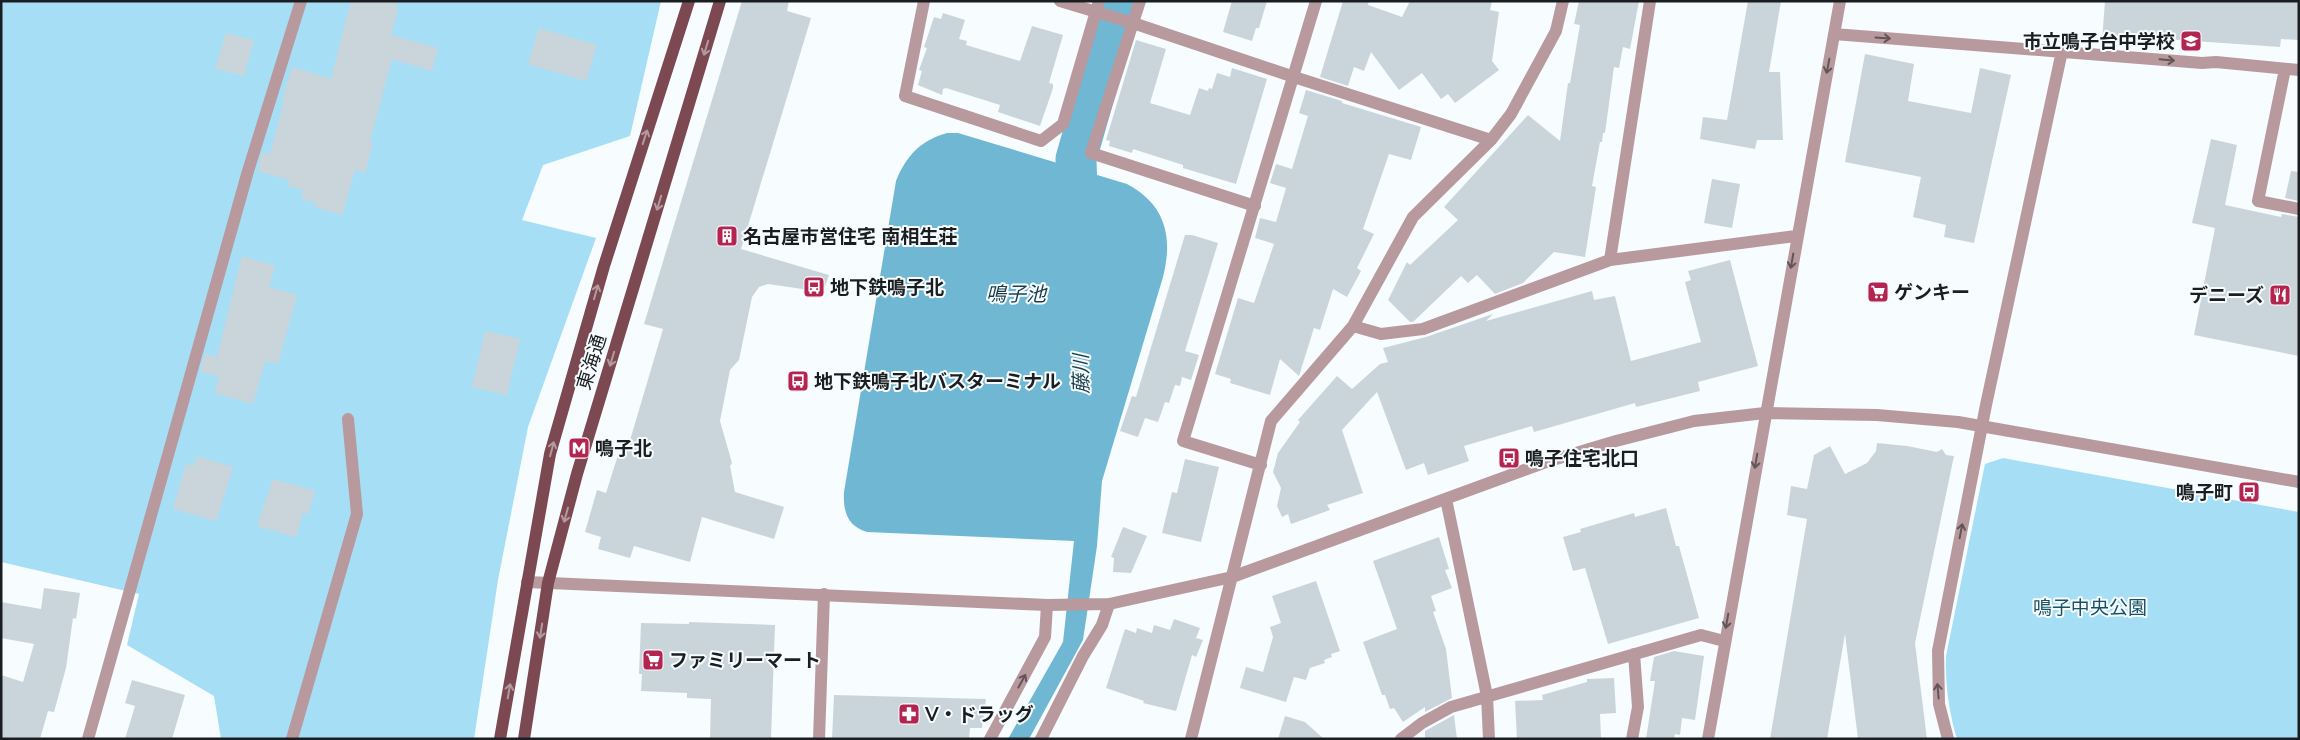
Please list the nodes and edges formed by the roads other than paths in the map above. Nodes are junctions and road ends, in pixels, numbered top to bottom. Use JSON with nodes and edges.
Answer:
{"nodes":[{"id":1,"x":301,"y":1,"type":"edge"},
{"id":2,"x":689,"y":1,"type":"edge"},
{"id":3,"x":720,"y":1,"type":"edge"},
{"id":4,"x":924,"y":1,"type":"edge"},
{"id":5,"x":1060,"y":1,"type":"edge"},
{"id":6,"x":1140,"y":1,"type":"edge"},
{"id":7,"x":1316,"y":1,"type":"edge"},
{"id":8,"x":1562,"y":1,"type":"edge"},
{"id":9,"x":1650,"y":1,"type":"edge"},
{"id":10,"x":1840,"y":1,"type":"edge"},
{"id":11,"x":1100,"y":9,"type":"edge"},
{"id":12,"x":1128,"y":21,"type":"junction"},
{"id":13,"x":1834,"y":34,"type":"junction"},
{"id":14,"x":2062,"y":51,"type":"junction"},
{"id":15,"x":2285,"y":69,"type":"junction"},
{"id":16,"x":2299,"y":70,"type":"edge"},
{"id":17,"x":1294,"y":77,"type":"junction"},
{"id":18,"x":1491,"y":140,"type":"junction"},
{"id":19,"x":1255,"y":206,"type":"junction"},
{"id":20,"x":2299,"y":209,"type":"edge"},
{"id":21,"x":1796,"y":236,"type":"junction"},
{"id":22,"x":1610,"y":260,"type":"junction"},
{"id":23,"x":1352,"y":326,"type":"junction"},
{"id":24,"x":1765,"y":413,"type":"junction"},
{"id":25,"x":348,"y":419,"type":"dead end"},
{"id":26,"x":1982,"y":426,"type":"junction"},
{"id":27,"x":1261,"y":465,"type":"junction"},
{"id":28,"x":2299,"y":482,"type":"edge"},
{"id":29,"x":1446,"y":499,"type":"junction"},
{"id":30,"x":1232,"y":577,"type":"junction"},
{"id":31,"x":527,"y":582,"type":"junction"},
{"id":32,"x":548,"y":583,"type":"junction"},
{"id":33,"x":824,"y":594,"type":"junction"},
{"id":34,"x":1109,"y":604,"type":"junction"},
{"id":35,"x":1047,"y":605,"type":"junction"},
{"id":36,"x":1724,"y":641,"type":"junction"},
{"id":37,"x":1634,"y":654,"type":"junction"},
{"id":38,"x":1487,"y":696,"type":"junction"},
{"id":39,"x":88,"y":739,"type":"edge"},
{"id":40,"x":292,"y":739,"type":"edge"},
{"id":41,"x":500,"y":739,"type":"edge"},
{"id":42,"x":524,"y":739,"type":"edge"},
{"id":43,"x":819,"y":739,"type":"edge"},
{"id":44,"x":990,"y":739,"type":"edge"},
{"id":45,"x":1041,"y":739,"type":"edge"},
{"id":46,"x":1191,"y":739,"type":"edge"},
{"id":47,"x":1402,"y":739,"type":"edge"},
{"id":48,"x":1489,"y":739,"type":"edge"},
{"id":49,"x":1632,"y":739,"type":"edge"},
{"id":50,"x":1708,"y":739,"type":"edge"},
{"id":51,"x":1948,"y":739,"type":"edge"}],
"edges":[{"from":1,"to":39,"type":"street"},
{"from":31,"to":2,"type":"main road","name":"東海通","one_way":true},
{"from":3,"to":32,"type":"main road","name":"東海通","one_way":true},
{"from":4,"to":11,"type":"street"},
{"from":5,"to":11,"type":"street"},
{"from":6,"to":12,"type":"street"},
{"from":7,"to":17,"type":"street"},
{"from":8,"to":18,"type":"street"},
{"from":9,"to":22,"type":"street"},
{"from":10,"to":13,"type":"street"},
{"from":11,"to":12,"type":"street"},
{"from":12,"to":17,"type":"street"},
{"from":12,"to":19,"type":"street"},
{"from":13,"to":14,"type":"street","one_way":true},
{"from":13,"to":21,"type":"street","one_way":true},
{"from":14,"to":15,"type":"street","one_way":true},
{"from":14,"to":26,"type":"street"},
{"from":15,"to":16,"type":"street"},
{"from":15,"to":20,"type":"street"},
{"from":17,"to":18,"type":"street"},
{"from":17,"to":19,"type":"street"},
{"from":18,"to":23,"type":"street"},
{"from":19,"to":27,"type":"street"},
{"from":21,"to":22,"type":"street"},
{"from":21,"to":24,"type":"street","one_way":true},
{"from":22,"to":23,"type":"street"},
{"from":23,"to":27,"type":"street"},
{"from":24,"to":26,"type":"street"},
{"from":24,"to":29,"type":"street"},
{"from":24,"to":36,"type":"street","one_way":true},
{"from":25,"to":40,"type":"street"},
{"from":26,"to":28,"type":"street"},
{"from":51,"to":26,"type":"street","one_way":true},
{"from":27,"to":30,"type":"street"},
{"from":29,"to":30,"type":"street"},
{"from":29,"to":38,"type":"street"},
{"from":30,"to":34,"type":"street"},
{"from":30,"to":46,"type":"street"},
{"from":31,"to":32,"type":"street"},
{"from":41,"to":31,"type":"main road","name":"東海通","one_way":true},
{"from":32,"to":33,"type":"street"},
{"from":32,"to":42,"type":"main road","name":"東海通","one_way":true},
{"from":33,"to":35,"type":"street"},
{"from":33,"to":43,"type":"street"},
{"from":34,"to":35,"type":"street"},
{"from":34,"to":45,"type":"street"},
{"from":44,"to":35,"type":"street","one_way":true},
{"from":36,"to":37,"type":"street"},
{"from":36,"to":50,"type":"street"},
{"from":37,"to":38,"type":"street"},
{"from":37,"to":49,"type":"street"},
{"from":38,"to":47,"type":"street"},
{"from":38,"to":48,"type":"street"}]}
